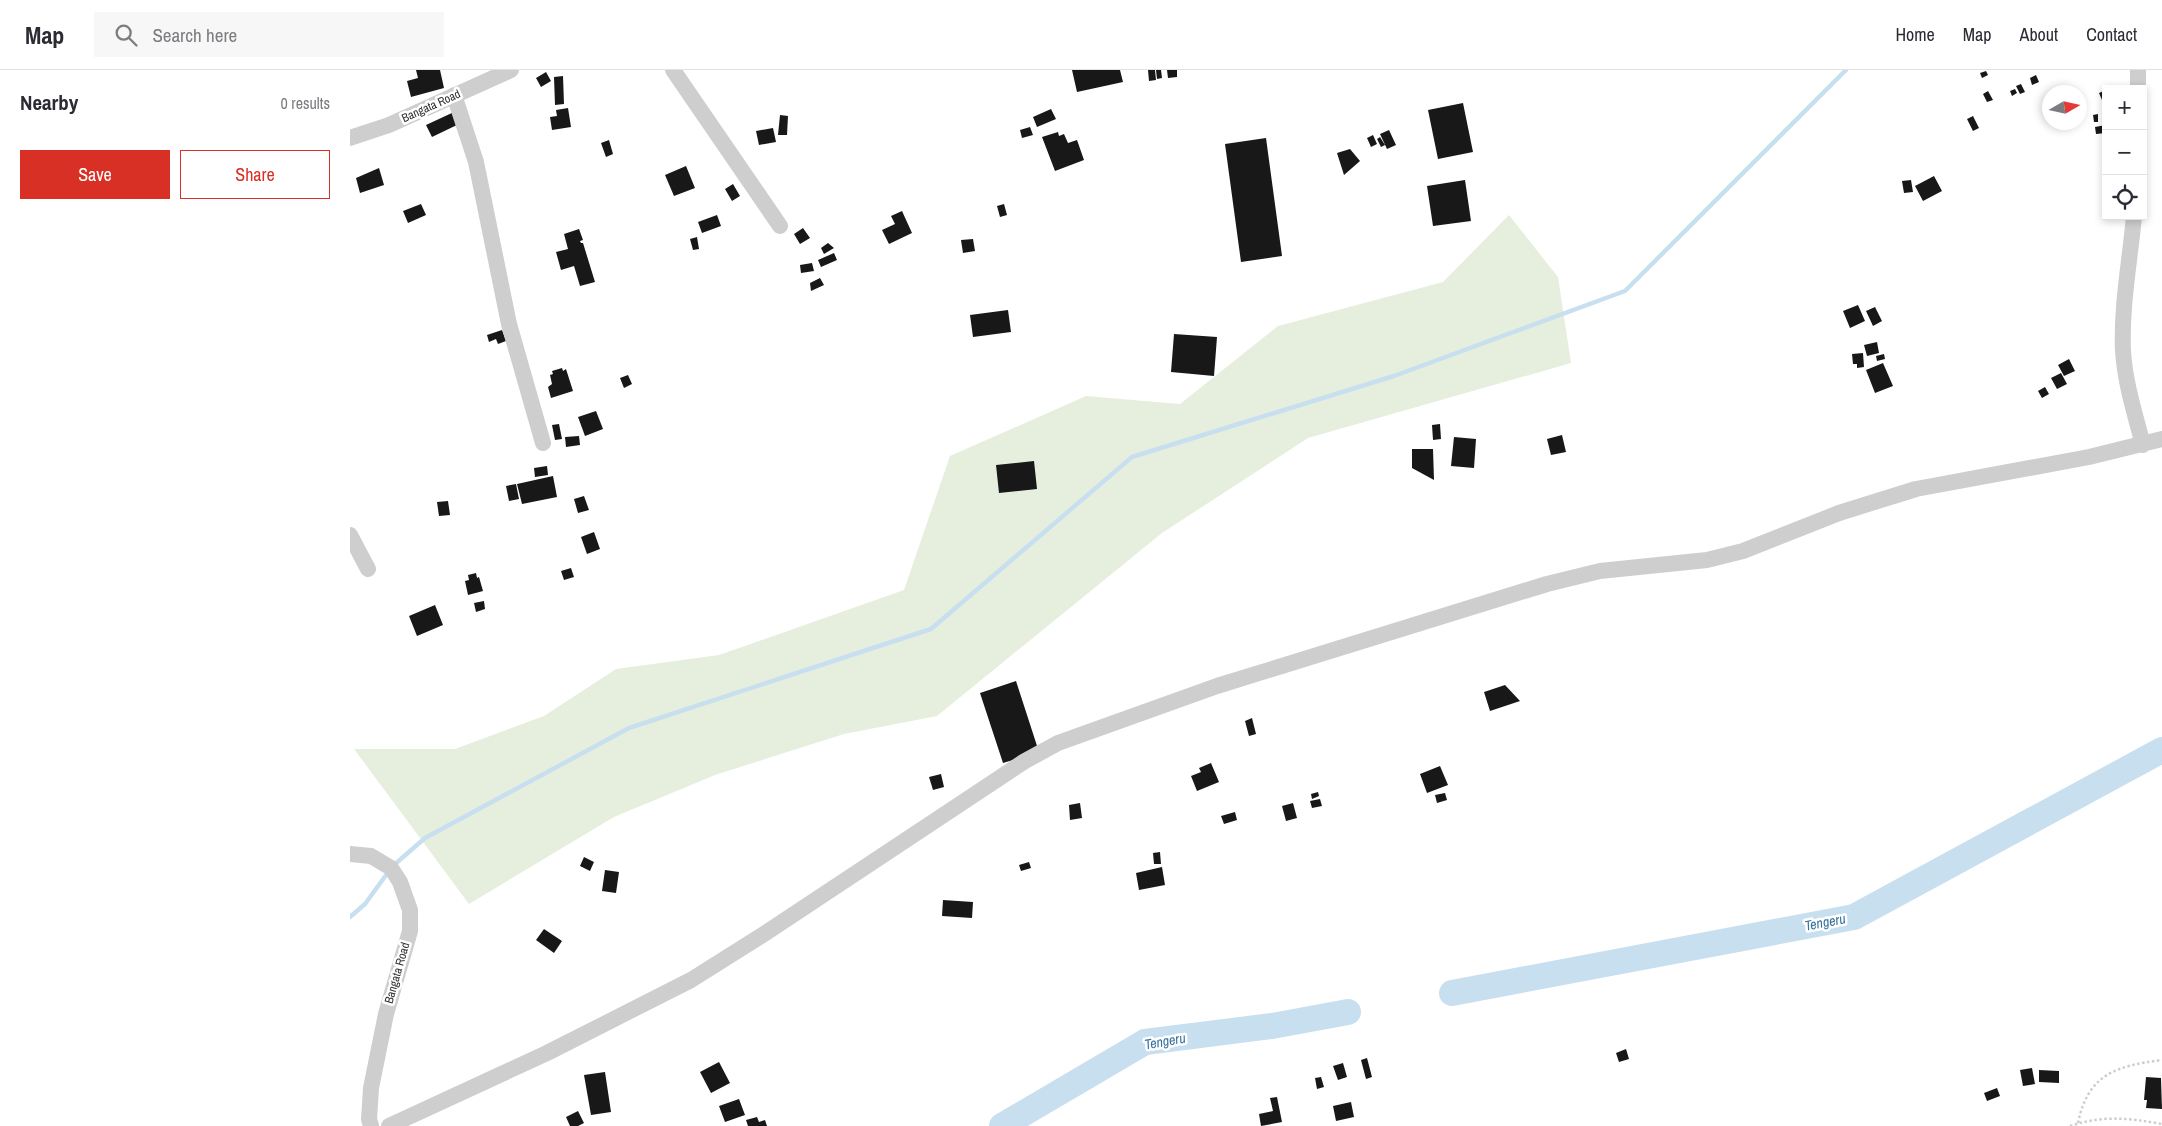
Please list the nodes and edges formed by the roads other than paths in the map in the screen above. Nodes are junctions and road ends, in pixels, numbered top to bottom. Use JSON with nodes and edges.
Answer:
{"nodes":[{"id":1,"x":511,"y":70,"type":"edge"},
{"id":2,"x":673,"y":70,"type":"edge"},
{"id":3,"x":2138,"y":70,"type":"edge"},
{"id":4,"x":2138,"y":85,"type":"edge"},
{"id":5,"x":454,"y":95,"type":"junction"},
{"id":6,"x":350,"y":138,"type":"edge"},
{"id":7,"x":2134,"y":220,"type":"edge"},
{"id":8,"x":780,"y":226,"type":"dead end"},
{"id":9,"x":2162,"y":439,"type":"edge"},
{"id":10,"x":543,"y":443,"type":"dead end"},
{"id":11,"x":2143,"y":445,"type":"junction"},
{"id":12,"x":350,"y":535,"type":"edge"},
{"id":13,"x":368,"y":568,"type":"dead end"},
{"id":14,"x":350,"y":854,"type":"edge"},
{"id":15,"x":371,"y":1126,"type":"edge"},
{"id":16,"x":389,"y":1126,"type":"edge"}],
"edges":[{"from":1,"to":5,"type":"street","name":"Bangata Road"},
{"from":2,"to":8,"type":"street"},
{"from":3,"to":4,"type":"street"},
{"from":5,"to":6,"type":"street","name":"Bangata Road"},
{"from":5,"to":10,"type":"street"},
{"from":7,"to":11,"type":"street"},
{"from":9,"to":11,"type":"street"},
{"from":11,"to":16,"type":"street"},
{"from":12,"to":13,"type":"street"},
{"from":14,"to":15,"type":"street","name":"Bangata Road"}]}
